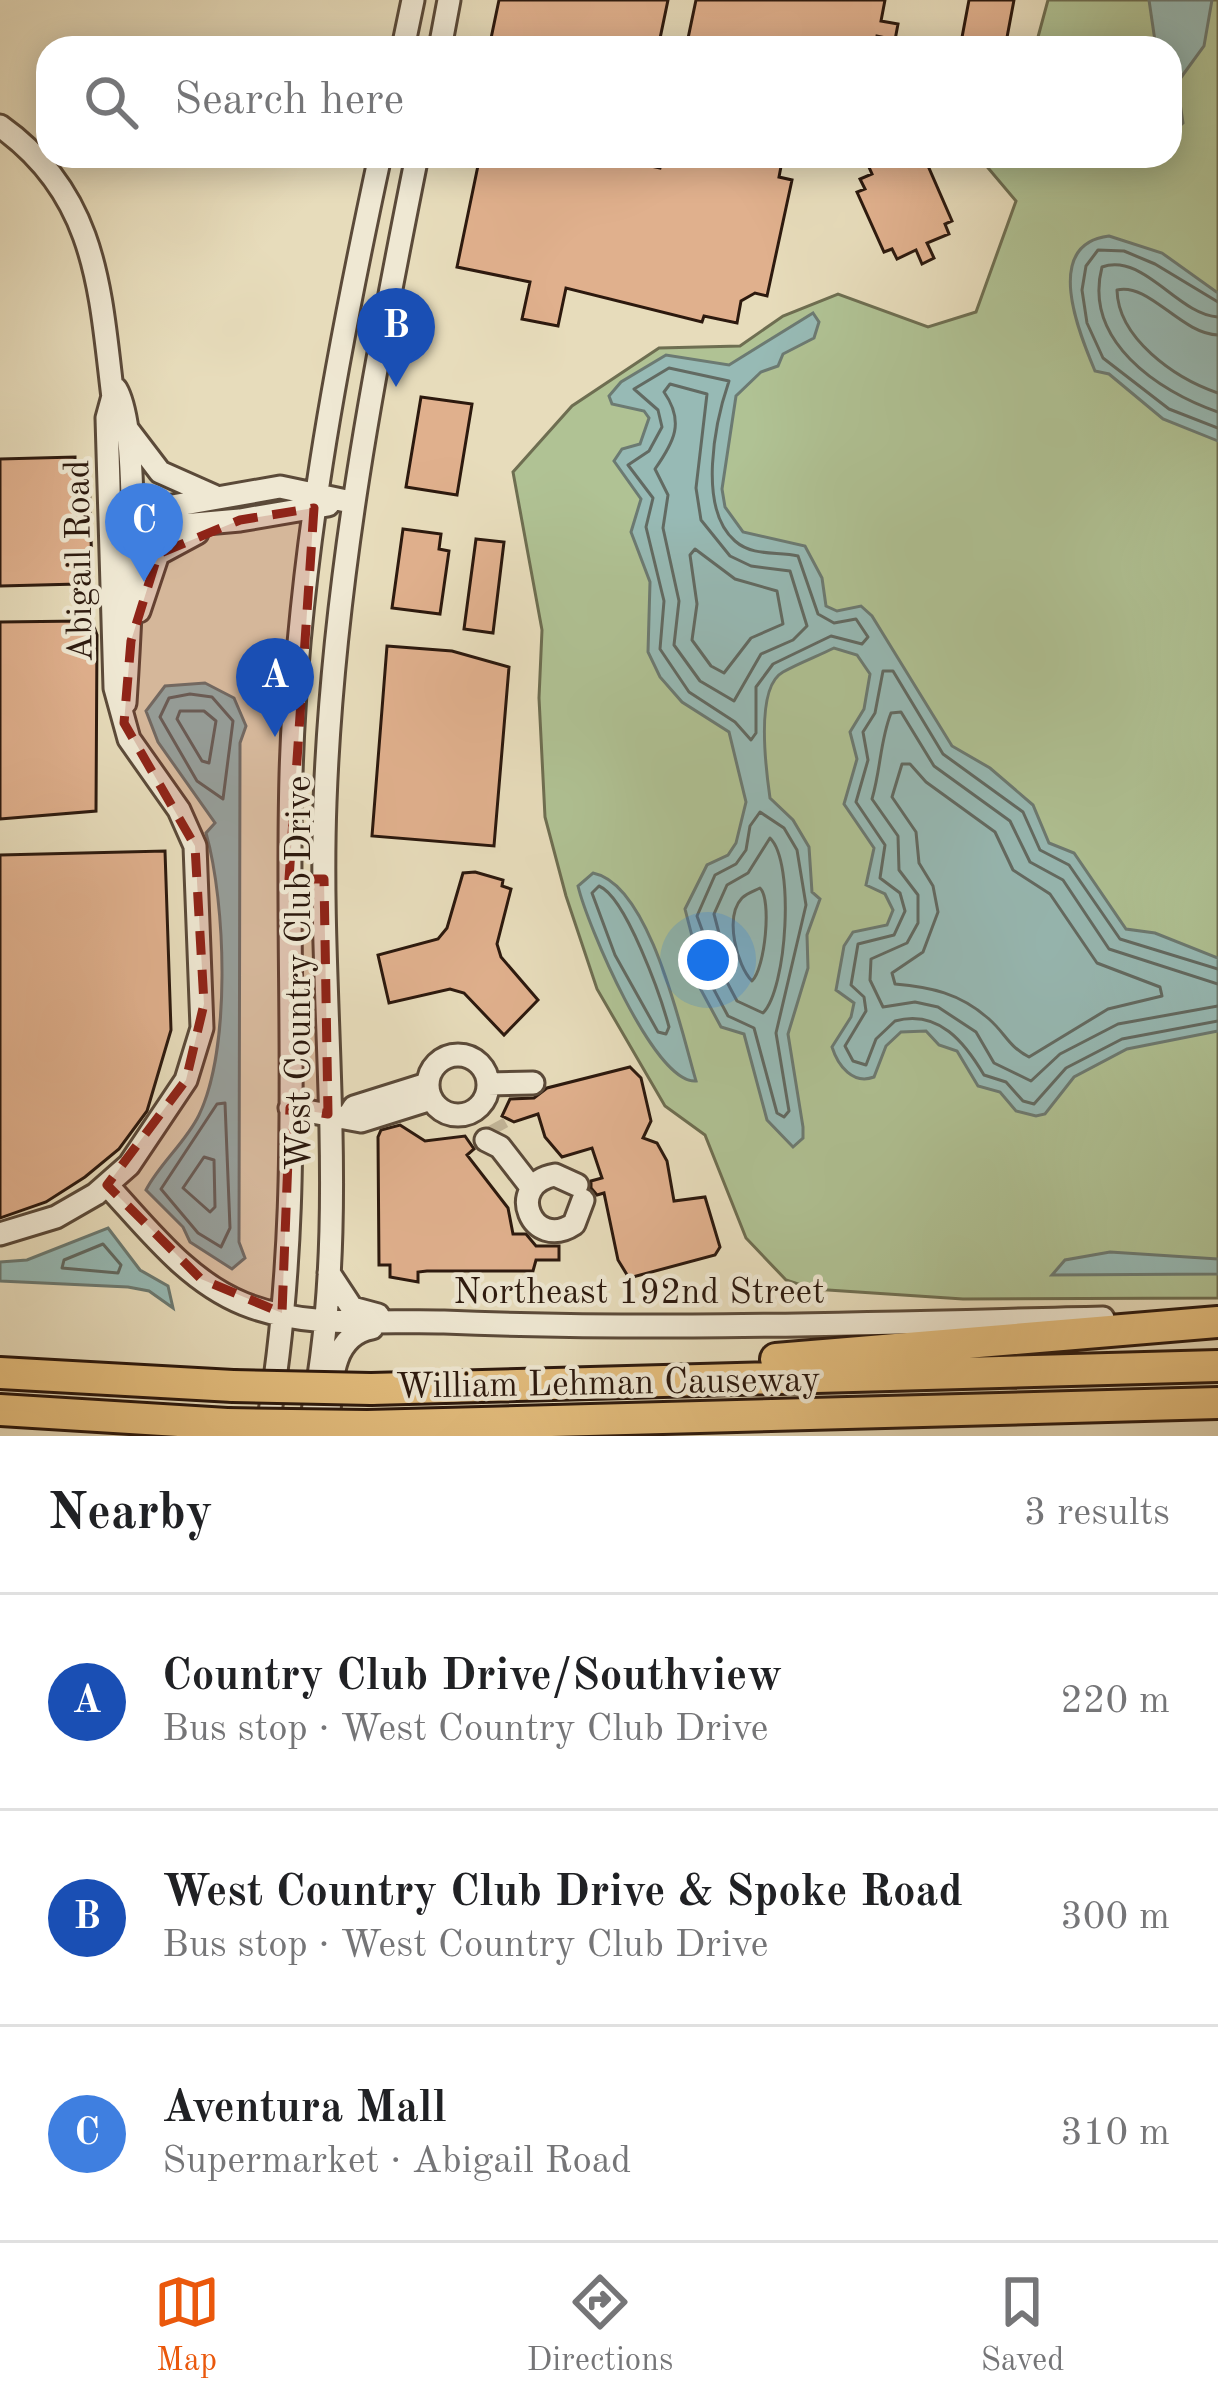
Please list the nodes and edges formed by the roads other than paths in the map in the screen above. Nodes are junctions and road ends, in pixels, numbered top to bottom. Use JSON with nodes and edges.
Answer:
{"nodes":[{"id":1,"x":413,"y":0,"type":"edge"},
{"id":2,"x":449,"y":0,"type":"edge"},
{"id":3,"x":406,"y":36,"type":"edge"},
{"id":4,"x":442,"y":36,"type":"edge"},
{"id":5,"x":0,"y":126,"type":"edge"},
{"id":6,"x":36,"y":156,"type":"edge"},
{"id":7,"x":48,"y":168,"type":"edge"},
{"id":8,"x":378,"y":168,"type":"edge"},
{"id":9,"x":415,"y":168,"type":"edge"},
{"id":10,"x":112,"y":389,"type":"junction"},
{"id":11,"x":127,"y":428,"type":"junction"},
{"id":12,"x":221,"y":498,"type":"junction"},
{"id":13,"x":315,"y":499,"type":"junction"},
{"id":14,"x":351,"y":502,"type":"junction"},
{"id":15,"x":239,"y":520,"type":"junction"},
{"id":16,"x":119,"y":523,"type":"junction"},
{"id":17,"x":130,"y":641,"type":"junction"},
{"id":18,"x":126,"y":688,"type":"junction"},
{"id":19,"x":124,"y":723,"type":"junction"},
{"id":20,"x":290,"y":879,"type":"junction"},
{"id":21,"x":324,"y":879,"type":"junction"},
{"id":22,"x":532,"y":1083,"type":"dead end"},
{"id":23,"x":430,"y":1091,"type":"junction"},
{"id":24,"x":290,"y":1108,"type":"junction"},
{"id":25,"x":339,"y":1114,"type":"junction"},
{"id":26,"x":487,"y":1122,"type":"junction"},
{"id":27,"x":107,"y":1185,"type":"junction"},
{"id":28,"x":531,"y":1187,"type":"junction"},
{"id":29,"x":0,"y":1234,"type":"edge"},
{"id":30,"x":328,"y":1273,"type":"junction"},
{"id":31,"x":282,"y":1313,"type":"junction"},
{"id":32,"x":1218,"y":1318,"type":"edge"},
{"id":33,"x":323,"y":1320,"type":"junction"},
{"id":34,"x":414,"y":1321,"type":"junction"},
{"id":35,"x":1218,"y":1366,"type":"edge"},
{"id":36,"x":0,"y":1373,"type":"edge"},
{"id":37,"x":616,"y":1382,"type":"junction"},
{"id":38,"x":1218,"y":1403,"type":"edge"},
{"id":39,"x":0,"y":1410,"type":"edge"},
{"id":40,"x":408,"y":1425,"type":"junction"},
{"id":41,"x":268,"y":1431,"type":"edge"},
{"id":42,"x":308,"y":1436,"type":"edge"},
{"id":43,"x":327,"y":1436,"type":"edge"},
{"id":44,"x":483,"y":1436,"type":"edge"},
{"id":45,"x":586,"y":1436,"type":"edge"},
{"id":46,"x":734,"y":1436,"type":"edge"}],
"edges":[{"from":1,"to":3,"type":"street"},
{"from":2,"to":4,"type":"street"},
{"from":5,"to":6,"type":"street","name":"Abigail Road"},
{"from":7,"to":10,"type":"street","name":"Abigail Road"},
{"from":8,"to":13,"type":"street","name":"West Country Club Drive"},
{"from":9,"to":14,"type":"street","name":"West Country Club Drive"},
{"from":10,"to":11,"type":"street","name":"Abigail Road"},
{"from":10,"to":16,"type":"street","name":"Abigail Road"},
{"from":11,"to":12,"type":"street"},
{"from":11,"to":16,"type":"street","name":"Abigail Road"},
{"from":12,"to":13,"type":"street"},
{"from":12,"to":16,"type":"street"},
{"from":13,"to":14,"type":"street"},
{"from":13,"to":15,"type":"street"},
{"from":13,"to":20,"type":"street","name":"West Country Club Drive"},
{"from":14,"to":21,"type":"street","name":"West Country Club Drive"},
{"from":15,"to":16,"type":"street"},
{"from":15,"to":17,"type":"street"},
{"from":16,"to":17,"type":"street","name":"Abigail Road"},
{"from":16,"to":18,"type":"street","name":"Abigail Road"},
{"from":16,"to":19,"type":"street","name":"Abigail Road"},
{"from":17,"to":18,"type":"street","name":"Abigail Road"},
{"from":18,"to":19,"type":"street","name":"Abigail Road"},
{"from":19,"to":27,"type":"street","name":"Abigail Road"},
{"from":20,"to":21,"type":"street"},
{"from":20,"to":24,"type":"street","name":"West Country Club Drive"},
{"from":21,"to":25,"type":"street","name":"West Country Club Drive"},
{"from":22,"to":26,"type":"street"},
{"from":23,"to":25,"type":"street"},
{"from":23,"to":26,"type":"street"},
{"from":23,"to":26,"type":"street"},
{"from":24,"to":25,"type":"street"},
{"from":24,"to":31,"type":"street","name":"West Country Club Drive"},
{"from":25,"to":30,"type":"street","name":"West Country Club Drive"},
{"from":26,"to":28,"type":"street"},
{"from":27,"to":29,"type":"street","name":"Abigail Road"},
{"from":27,"to":31,"type":"street","name":"Northeast 192nd Street"},
{"from":28,"to":28,"type":"street"},
{"from":30,"to":33,"type":"street","name":"West Country Club Drive"},
{"from":30,"to":34,"type":"street"},
{"from":31,"to":33,"type":"street","name":"Northeast 192nd Street"},
{"from":31,"to":41,"type":"street","name":"West Country Club Drive"},
{"from":32,"to":34,"type":"street","name":"Northeast 192nd Street"},
{"from":32,"to":37,"type":"highway"},
{"from":33,"to":34,"type":"street","name":"Northeast 192nd Street"},
{"from":33,"to":42,"type":"street","name":"West Country Club Drive"},
{"from":34,"to":43,"type":"street"},
{"from":35,"to":37,"type":"highway","name":"William Lehman Causeway"},
{"from":36,"to":37,"type":"highway","name":"William Lehman Causeway","bridge":true},
{"from":38,"to":40,"type":"highway","name":"William Lehman Causeway"},
{"from":39,"to":40,"type":"highway","name":"William Lehman Causeway","bridge":true},
{"from":40,"to":44,"type":"highway"},
{"from":45,"to":46,"type":"highway"}]}
